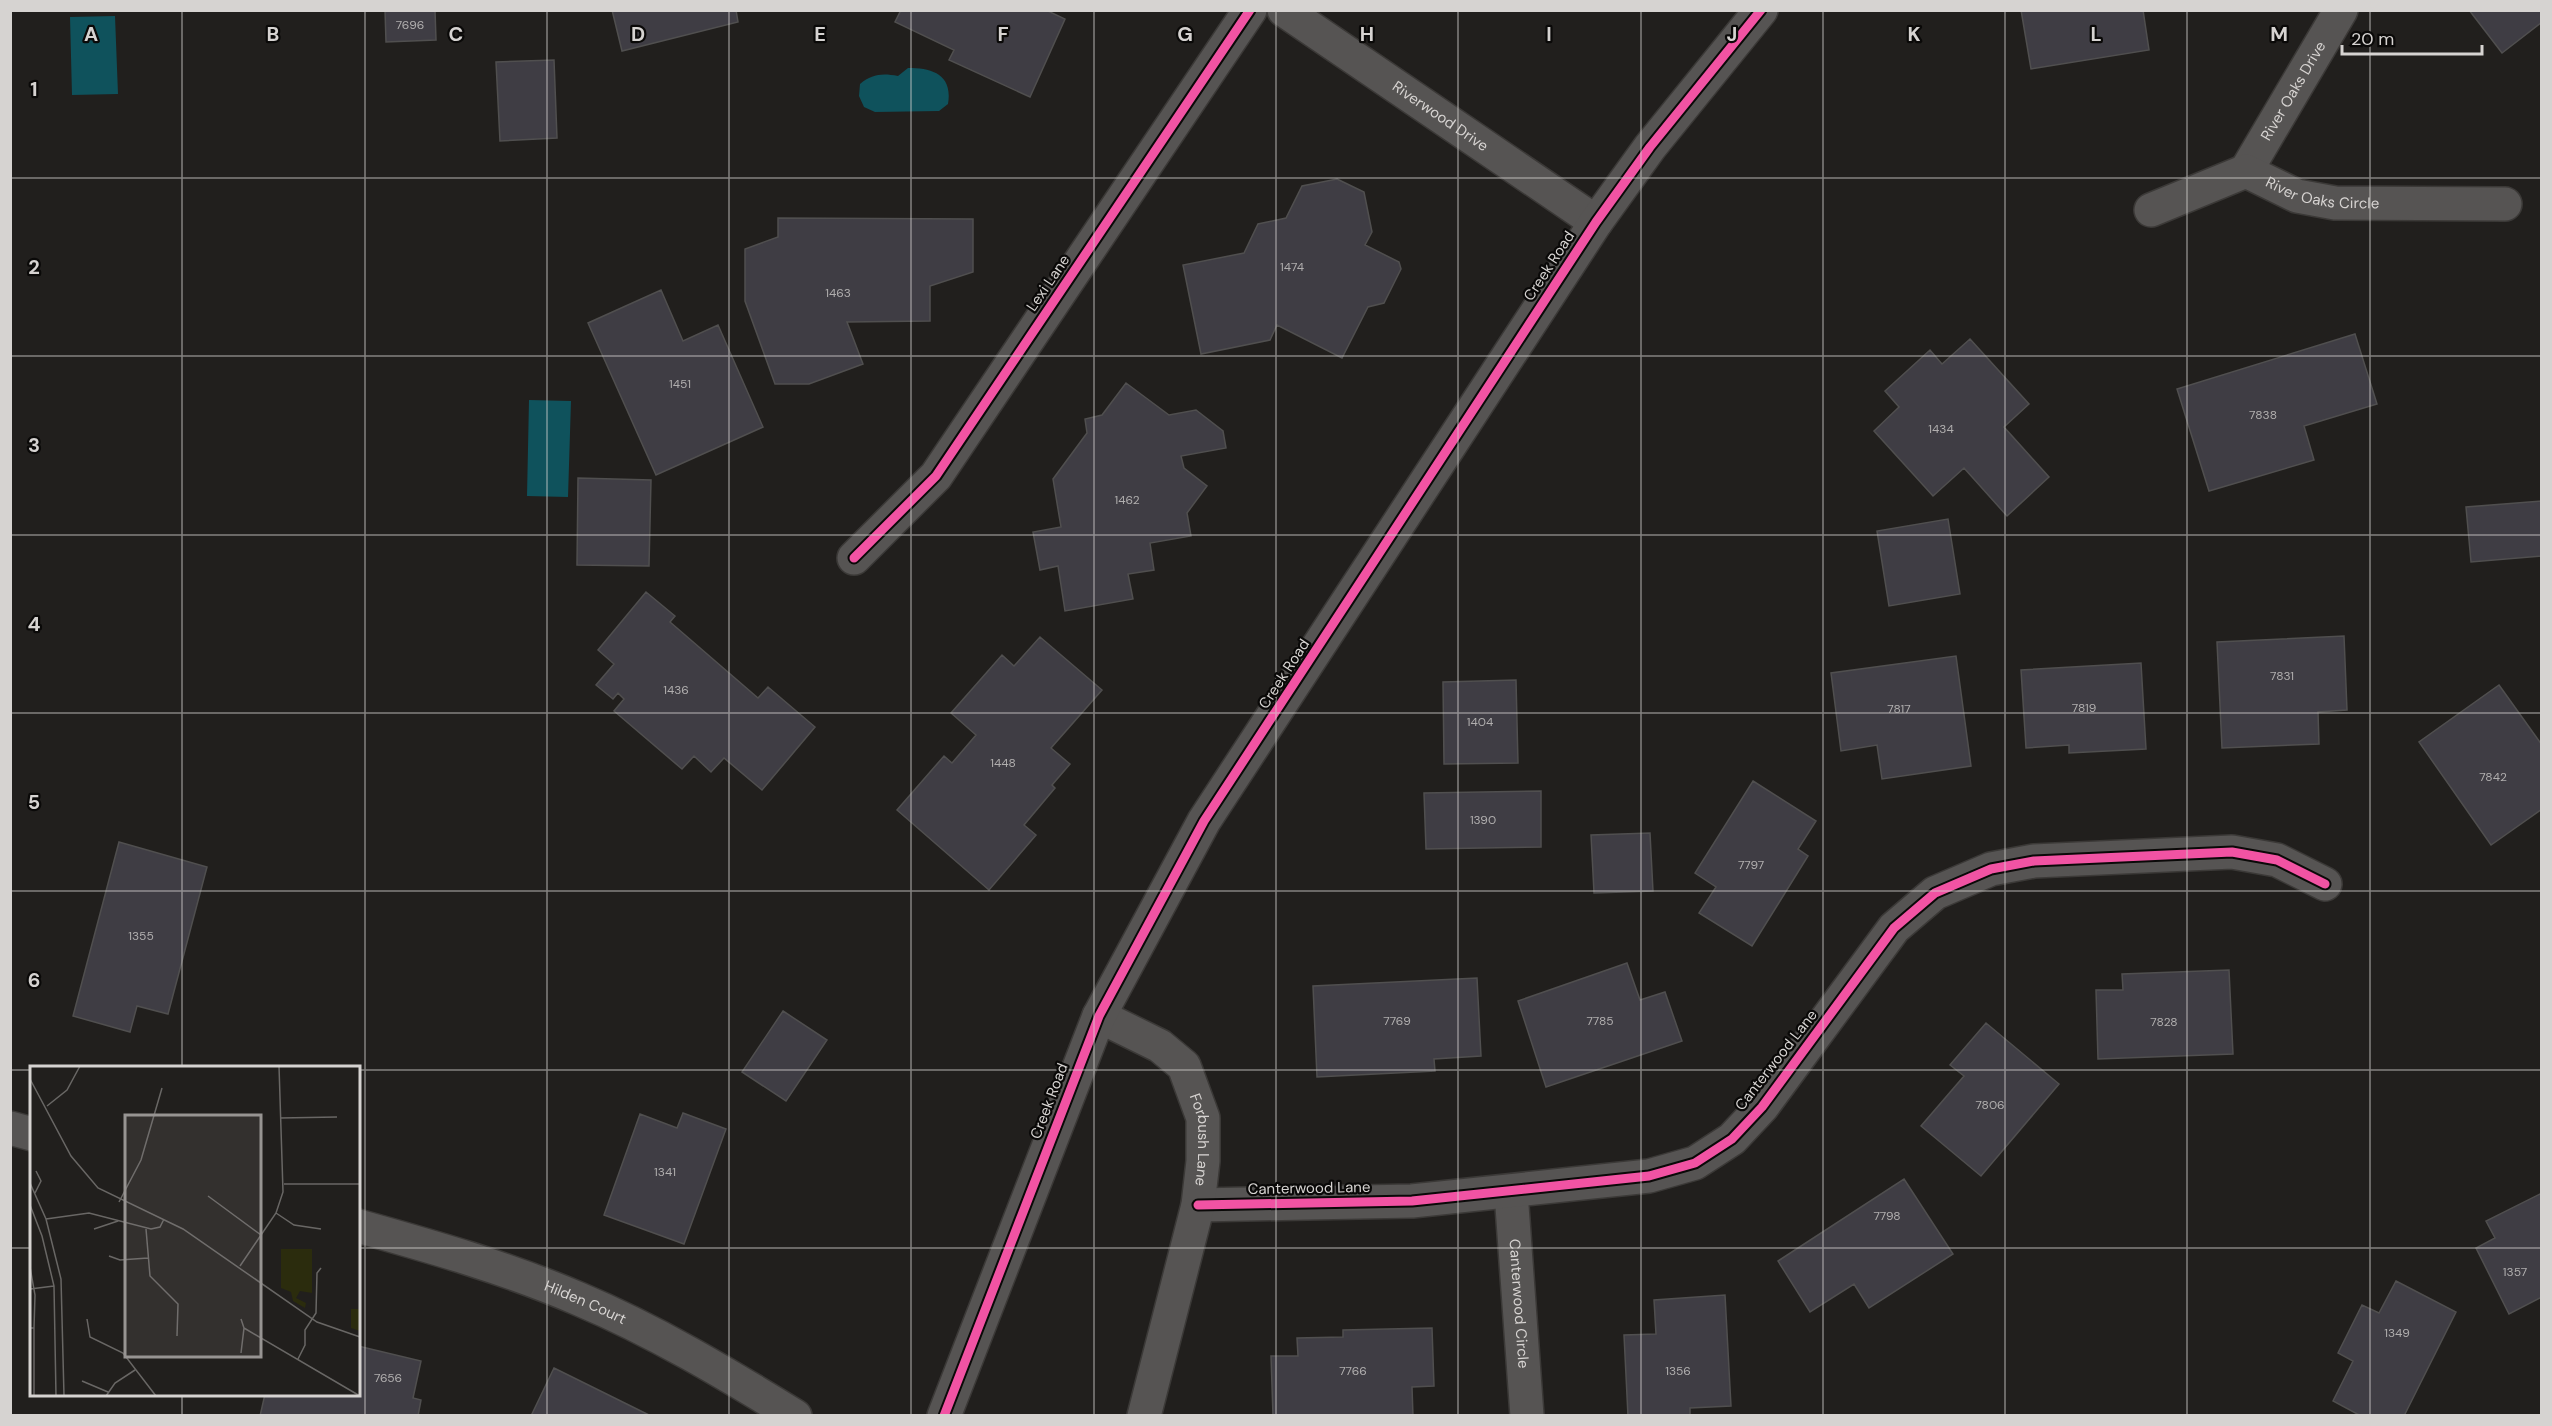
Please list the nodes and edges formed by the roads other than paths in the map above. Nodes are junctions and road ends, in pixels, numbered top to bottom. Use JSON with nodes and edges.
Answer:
{"nodes":[{"id":1,"x":1250,"y":10,"type":"edge"},
{"id":2,"x":1284,"y":10,"type":"edge"},
{"id":3,"x":1761,"y":10,"type":"edge"},
{"id":4,"x":2341,"y":10,"type":"edge"},
{"id":5,"x":2246,"y":171,"type":"junction"},
{"id":6,"x":2505,"y":204,"type":"dead end"},
{"id":7,"x":2151,"y":210,"type":"dead end"},
{"id":8,"x":1596,"y":222,"type":"junction"},
{"id":9,"x":854,"y":558,"type":"dead end"},
{"id":10,"x":2325,"y":884,"type":"dead end"},
{"id":11,"x":1099,"y":1016,"type":"junction"},
{"id":12,"x":10,"y":1128,"type":"edge"},
{"id":13,"x":30,"y":1133,"type":"edge"},
{"id":14,"x":1511,"y":1192,"type":"junction"},
{"id":15,"x":1197,"y":1205,"type":"junction"},
{"id":16,"x":360,"y":1227,"type":"edge"},
{"id":17,"x":795,"y":1416,"type":"edge"},
{"id":18,"x":944,"y":1416,"type":"edge"},
{"id":19,"x":1144,"y":1416,"type":"edge"},
{"id":20,"x":1527,"y":1416,"type":"edge"}],
"edges":[{"from":1,"to":9,"type":"street","name":"Lexi Lane"},
{"from":2,"to":8,"type":"street","name":"Riverwood Drive"},
{"from":3,"to":8,"type":"street","name":"Creek Road"},
{"from":4,"to":5,"type":"street","name":"River Oaks Drive"},
{"from":5,"to":6,"type":"street","name":"River Oaks Circle"},
{"from":5,"to":7,"type":"street","name":"River Oaks Circle"},
{"from":8,"to":11,"type":"street","name":"Creek Road"},
{"from":10,"to":14,"type":"street","name":"Canterwood Lane"},
{"from":11,"to":15,"type":"street","name":"Forbush Lane"},
{"from":11,"to":18,"type":"street","name":"Creek Road"},
{"from":12,"to":13,"type":"street"},
{"from":14,"to":15,"type":"street","name":"Canterwood Lane"},
{"from":14,"to":20,"type":"street","name":"Canterwood Circle"},
{"from":15,"to":19,"type":"street","name":"Forbush Lane"},
{"from":16,"to":17,"type":"street","name":"Hilden Court"}]}
